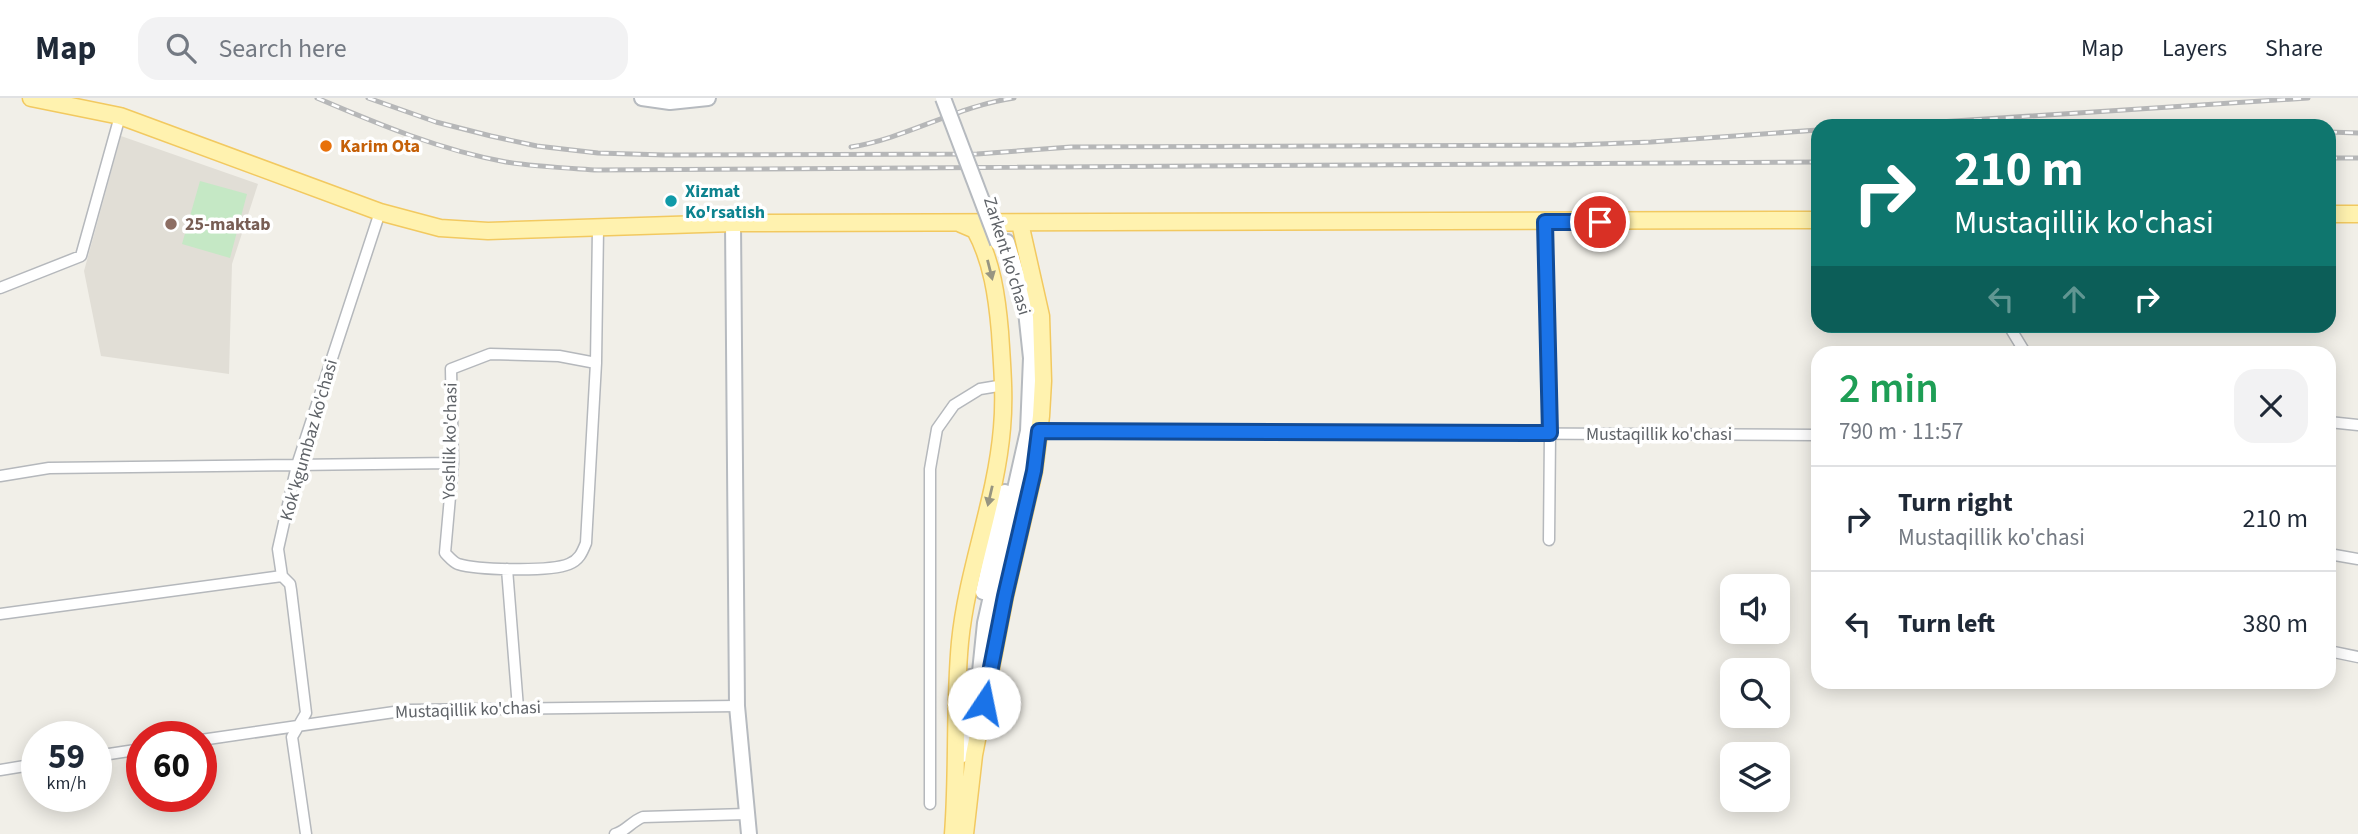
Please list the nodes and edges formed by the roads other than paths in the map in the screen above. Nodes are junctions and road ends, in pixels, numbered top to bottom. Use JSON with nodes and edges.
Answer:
{"nodes":[{"id":1,"x":31,"y":98,"type":"edge"},
{"id":2,"x":642,"y":98,"type":"edge"},
{"id":3,"x":708,"y":98,"type":"edge"},
{"id":4,"x":943,"y":98,"type":"edge"},
{"id":5,"x":952,"y":98,"type":"edge"},
{"id":6,"x":120,"y":116,"type":"junction"},
{"id":7,"x":380,"y":212,"type":"junction"},
{"id":8,"x":2336,"y":214,"type":"edge"},
{"id":9,"x":2358,"y":214,"type":"edge"},
{"id":10,"x":1811,"y":219,"type":"edge"},
{"id":11,"x":1545,"y":222,"type":"junction"},
{"id":12,"x":733,"y":223,"type":"junction"},
{"id":13,"x":952,"y":223,"type":"junction"},
{"id":14,"x":1020,"y":223,"type":"junction"},
{"id":15,"x":598,"y":229,"type":"junction"},
{"id":16,"x":1002,"y":243,"type":"junction"},
{"id":17,"x":0,"y":288,"type":"edge"},
{"id":18,"x":596,"y":363,"type":"junction"},
{"id":19,"x":1004,"y":385,"type":"junction"},
{"id":20,"x":2336,"y":423,"type":"edge"},
{"id":21,"x":2358,"y":425,"type":"edge"},
{"id":22,"x":1039,"y":431,"type":"junction"},
{"id":23,"x":1550,"y":433,"type":"junction"},
{"id":24,"x":1811,"y":435,"type":"edge"},
{"id":25,"x":453,"y":463,"type":"junction"},
{"id":26,"x":297,"y":466,"type":"junction"},
{"id":27,"x":0,"y":476,"type":"edge"},
{"id":28,"x":1549,"y":540,"type":"dead end"},
{"id":29,"x":2336,"y":555,"type":"edge"},
{"id":30,"x":2358,"y":559,"type":"edge"},
{"id":31,"x":507,"y":569,"type":"junction"},
{"id":32,"x":282,"y":576,"type":"junction"},
{"id":33,"x":0,"y":614,"type":"edge"},
{"id":34,"x":2336,"y":652,"type":"edge"},
{"id":35,"x":2358,"y":657,"type":"edge"},
{"id":36,"x":737,"y":706,"type":"junction"},
{"id":37,"x":518,"y":708,"type":"junction"},
{"id":38,"x":300,"y":726,"type":"junction"},
{"id":39,"x":217,"y":738,"type":"edge"},
{"id":40,"x":21,"y":767,"type":"edge"},
{"id":41,"x":0,"y":770,"type":"edge"},
{"id":42,"x":930,"y":804,"type":"dead end"},
{"id":43,"x":747,"y":814,"type":"junction"},
{"id":44,"x":306,"y":834,"type":"edge"},
{"id":45,"x":618,"y":834,"type":"edge"},
{"id":46,"x":749,"y":834,"type":"edge"},
{"id":47,"x":954,"y":834,"type":"edge"},
{"id":48,"x":965,"y":834,"type":"edge"}],
"edges":[{"from":1,"to":6,"type":"main road"},
{"from":2,"to":3,"type":"main road"},
{"from":4,"to":16,"type":"main road","name":"Zarkent ko'chasi","bridge":true},
{"from":5,"to":16,"type":"main road","name":"Zarkent ko'chasi"},
{"from":6,"to":7,"type":"main road"},
{"from":6,"to":17,"type":"street"},
{"from":7,"to":15,"type":"main road"},
{"from":7,"to":26,"type":"street","name":"Kok'kgumbaz ko'chasi"},
{"from":8,"to":9,"type":"main road"},
{"from":10,"to":11,"type":"main road"},
{"from":11,"to":14,"type":"main road"},
{"from":11,"to":23,"type":"street"},
{"from":12,"to":13,"type":"main road"},
{"from":12,"to":15,"type":"main road"},
{"from":12,"to":36,"type":"main road"},
{"from":13,"to":14,"type":"main road"},
{"from":13,"to":19,"type":"main road","one_way":true},
{"from":14,"to":22,"type":"main road"},
{"from":15,"to":18,"type":"street","name":"Yoshlik ko'chasi"},
{"from":16,"to":47,"type":"main road","name":"Zarkent ko'chasi"},
{"from":16,"to":48,"type":"main road","name":"Zarkent ko'chasi"},
{"from":18,"to":25,"type":"street","name":"Yoshlik ko'chasi"},
{"from":18,"to":31,"type":"street","name":"Yoshlik ko'chasi"},
{"from":19,"to":42,"type":"street"},
{"from":19,"to":47,"type":"main road","one_way":true},
{"from":20,"to":21,"type":"street"},
{"from":22,"to":23,"type":"street","name":"Mustaqillik ko'chasi"},
{"from":22,"to":48,"type":"main road"},
{"from":23,"to":24,"type":"street","name":"Mustaqillik ko'chasi"},
{"from":23,"to":28,"type":"street"},
{"from":25,"to":26,"type":"street"},
{"from":25,"to":31,"type":"street","name":"Yoshlik ko'chasi"},
{"from":26,"to":27,"type":"street"},
{"from":26,"to":32,"type":"street","name":"Kok'kgumbaz ko'chasi"},
{"from":29,"to":30,"type":"street"},
{"from":31,"to":37,"type":"street"},
{"from":32,"to":33,"type":"street"},
{"from":32,"to":38,"type":"street","name":"Kok'kgumbaz ko'chasi"},
{"from":34,"to":35,"type":"street"},
{"from":36,"to":37,"type":"street","name":"Mustaqillik ko'chasi"},
{"from":36,"to":43,"type":"main road"},
{"from":37,"to":38,"type":"street","name":"Mustaqillik ko'chasi"},
{"from":38,"to":39,"type":"street","name":"Mustaqillik ko'chasi"},
{"from":38,"to":44,"type":"street","name":"Kok'kgumbaz ko'chasi"},
{"from":40,"to":41,"type":"street"},
{"from":43,"to":45,"type":"street"},
{"from":43,"to":46,"type":"main road"}]}
